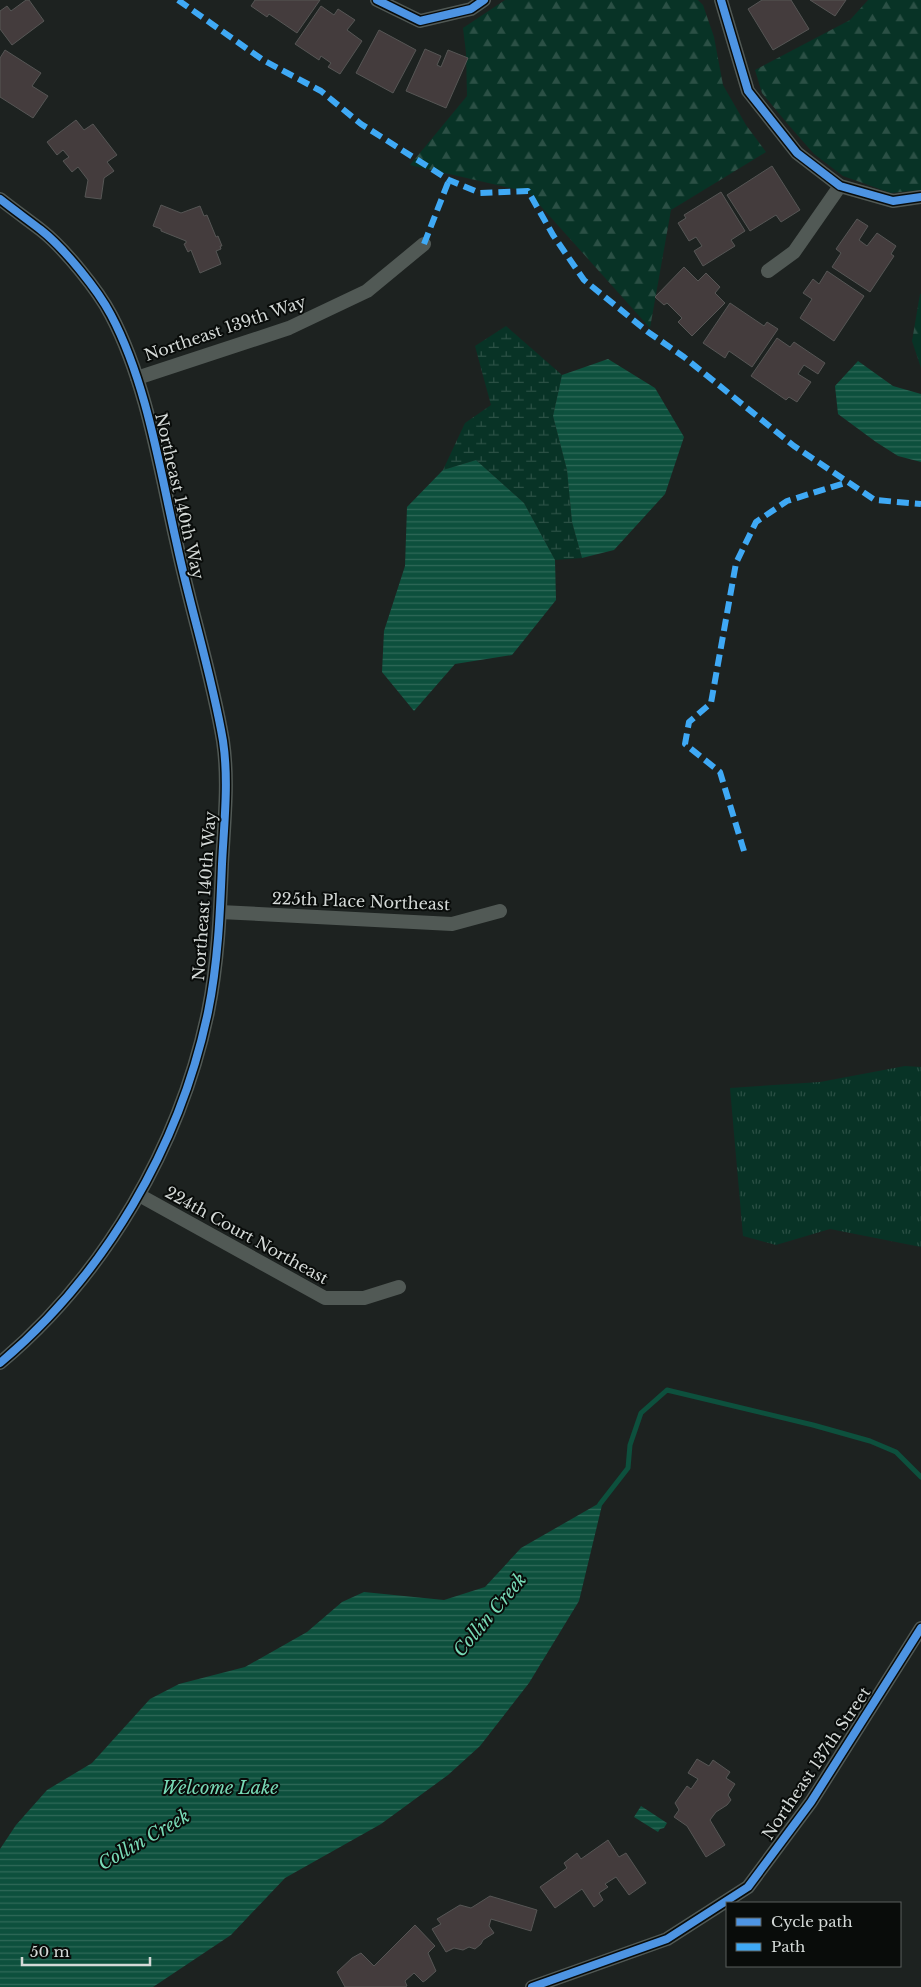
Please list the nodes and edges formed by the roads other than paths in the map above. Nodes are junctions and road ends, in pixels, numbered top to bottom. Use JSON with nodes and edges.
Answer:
{"nodes":[{"id":1,"x":376,"y":0,"type":"edge"},
{"id":2,"x":484,"y":0,"type":"edge"},
{"id":3,"x":721,"y":0,"type":"edge"},
{"id":4,"x":840,"y":186,"type":"junction"},
{"id":5,"x":921,"y":197,"type":"edge"},
{"id":6,"x":0,"y":199,"type":"edge"},
{"id":7,"x":424,"y":244,"type":"dead end"},
{"id":8,"x":768,"y":271,"type":"dead end"},
{"id":9,"x":137,"y":378,"type":"junction"},
{"id":10,"x":500,"y":911,"type":"dead end"},
{"id":11,"x":220,"y":912,"type":"junction"},
{"id":12,"x":139,"y":1195,"type":"junction"},
{"id":13,"x":399,"y":1286,"type":"dead end"},
{"id":14,"x":0,"y":1362,"type":"edge"},
{"id":15,"x":921,"y":1628,"type":"edge"},
{"id":16,"x":532,"y":1987,"type":"edge"}],
"edges":[{"from":1,"to":2,"type":"street"},
{"from":3,"to":4,"type":"street"},
{"from":4,"to":5,"type":"street"},
{"from":4,"to":8,"type":"street"},
{"from":6,"to":9,"type":"street","name":"Northeast 140th Way"},
{"from":7,"to":9,"type":"street","name":"Northeast 139th Way"},
{"from":9,"to":11,"type":"street","name":"Northeast 140th Way"},
{"from":10,"to":11,"type":"street","name":"225th Place Northeast"},
{"from":11,"to":12,"type":"street","name":"Northeast 140th Way"},
{"from":12,"to":13,"type":"street","name":"224th Court Northeast"},
{"from":12,"to":14,"type":"street","name":"Northeast 140th Way"},
{"from":15,"to":16,"type":"street","name":"Northeast 137th Street"}]}
